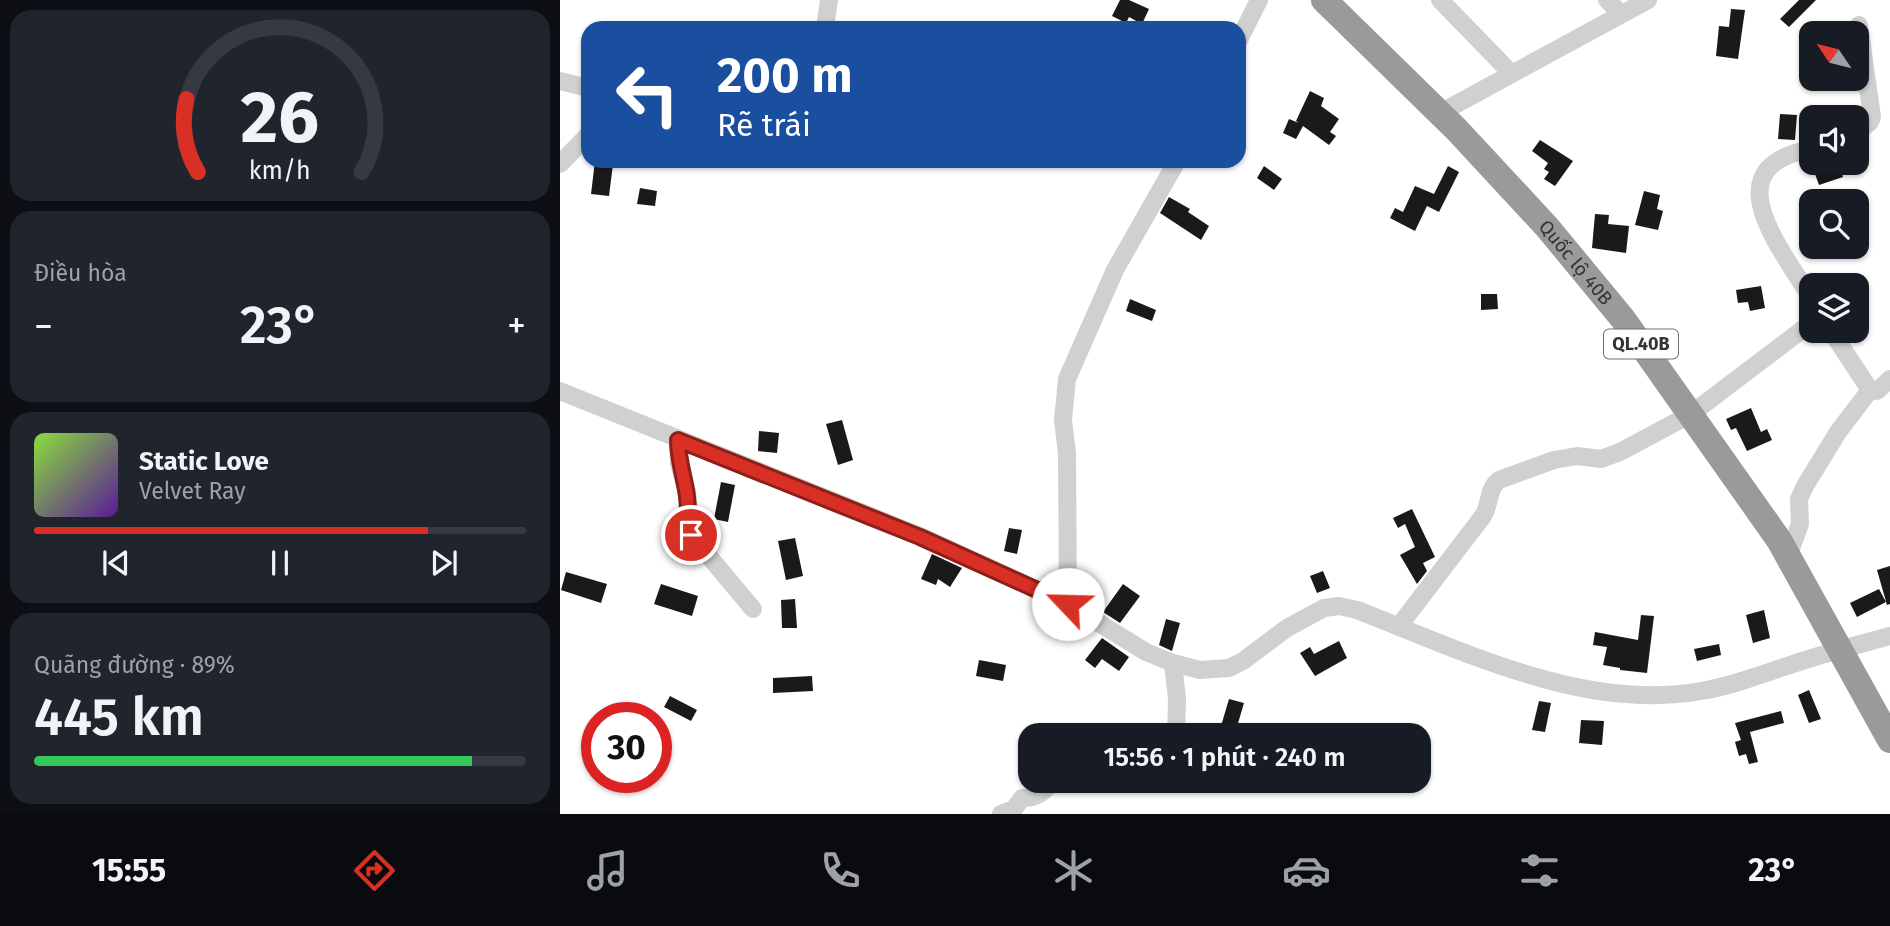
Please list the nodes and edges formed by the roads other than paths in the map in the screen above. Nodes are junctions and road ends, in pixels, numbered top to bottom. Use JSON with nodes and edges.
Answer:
{"nodes":[{"id":1,"x":829,"y":0,"type":"edge"},
{"id":2,"x":1259,"y":0,"type":"edge"},
{"id":3,"x":1324,"y":0,"type":"edge"},
{"id":4,"x":1440,"y":0,"type":"edge"},
{"id":5,"x":1607,"y":0,"type":"edge"},
{"id":6,"x":1648,"y":0,"type":"edge"},
{"id":7,"x":1621,"y":15,"type":"junction"},
{"id":8,"x":826,"y":21,"type":"edge"},
{"id":9,"x":1246,"y":26,"type":"edge"},
{"id":10,"x":1513,"y":74,"type":"junction"},
{"id":11,"x":560,"y":81,"type":"edge"},
{"id":12,"x":581,"y":86,"type":"edge"},
{"id":13,"x":1868,"y":91,"type":"edge"},
{"id":14,"x":1440,"y":113,"type":"junction"},
{"id":15,"x":1869,"y":123,"type":"edge"},
{"id":16,"x":581,"y":142,"type":"edge"},
{"id":17,"x":1799,"y":151,"type":"edge"},
{"id":18,"x":560,"y":164,"type":"edge"},
{"id":19,"x":1173,"y":168,"type":"edge"},
{"id":20,"x":1799,"y":278,"type":"edge"},
{"id":21,"x":1799,"y":332,"type":"edge"},
{"id":22,"x":1839,"y":343,"type":"edge"},
{"id":23,"x":1890,"y":379,"type":"edge"},
{"id":24,"x":1870,"y":390,"type":"junction"},
{"id":25,"x":560,"y":391,"type":"edge"},
{"id":26,"x":1691,"y":414,"type":"junction"},
{"id":27,"x":678,"y":440,"type":"junction"},
{"id":28,"x":1788,"y":557,"type":"junction"},
{"id":29,"x":1068,"y":604,"type":"junction"},
{"id":30,"x":753,"y":609,"type":"dead end"},
{"id":31,"x":1399,"y":626,"type":"junction"},
{"id":32,"x":1890,"y":636,"type":"edge"},
{"id":33,"x":1838,"y":649,"type":"junction"},
{"id":34,"x":1173,"y":663,"type":"junction"},
{"id":35,"x":1176,"y":723,"type":"edge"},
{"id":36,"x":1890,"y":740,"type":"edge"},
{"id":37,"x":1041,"y":793,"type":"edge"},
{"id":38,"x":1002,"y":814,"type":"edge"}],
"edges":[{"from":1,"to":8,"type":"street"},
{"from":2,"to":9,"type":"street"},
{"from":3,"to":14,"type":"highway","name":"Quốc lộ 40B","number":"QL.40B"},
{"from":4,"to":10,"type":"street"},
{"from":5,"to":7,"type":"street"},
{"from":6,"to":7,"type":"street"},
{"from":7,"to":10,"type":"street"},
{"from":10,"to":14,"type":"street"},
{"from":11,"to":12,"type":"street"},
{"from":13,"to":15,"type":"street"},
{"from":14,"to":26,"type":"highway","name":"Quốc lộ 40B","number":"QL.40B"},
{"from":16,"to":18,"type":"street"},
{"from":17,"to":20,"type":"street"},
{"from":19,"to":29,"type":"street"},
{"from":21,"to":26,"type":"street"},
{"from":22,"to":24,"type":"street"},
{"from":23,"to":24,"type":"street"},
{"from":24,"to":28,"type":"street"},
{"from":25,"to":27,"type":"street"},
{"from":26,"to":28,"type":"highway","name":"Quốc lộ 40B","number":"QL.40B"},
{"from":26,"to":31,"type":"street"},
{"from":27,"to":29,"type":"street"},
{"from":27,"to":30,"type":"street"},
{"from":28,"to":33,"type":"highway","name":"Quốc lộ 40B","number":"QL.40B"},
{"from":29,"to":34,"type":"street"},
{"from":31,"to":33,"type":"street"},
{"from":31,"to":34,"type":"street"},
{"from":32,"to":33,"type":"street"},
{"from":33,"to":36,"type":"highway","name":"Quốc lộ 40B","number":"QL.40B"},
{"from":34,"to":35,"type":"street"},
{"from":37,"to":38,"type":"street"}]}
